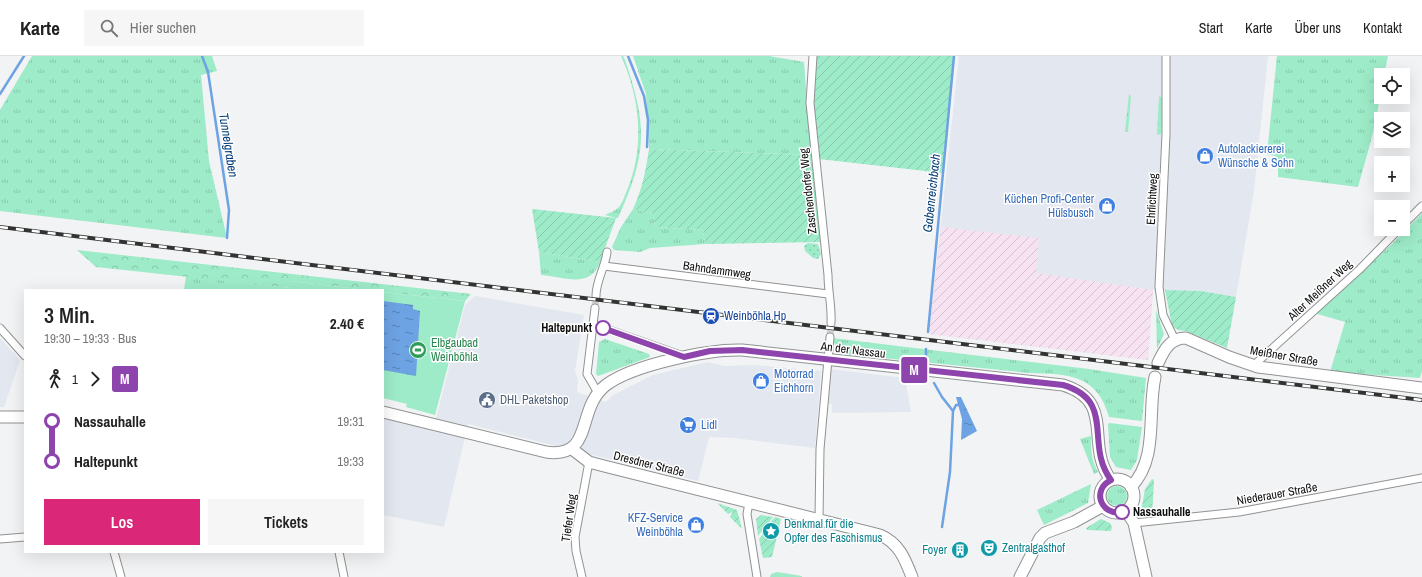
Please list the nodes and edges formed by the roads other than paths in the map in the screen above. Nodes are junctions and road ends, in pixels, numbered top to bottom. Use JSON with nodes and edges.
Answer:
{"nodes":[{"id":1,"x":812,"y":56,"type":"edge"},
{"id":2,"x":1166,"y":56,"type":"edge"},
{"id":3,"x":1422,"y":206,"type":"edge"},
{"id":4,"x":1410,"y":218,"type":"edge"},
{"id":5,"x":1392,"y":236,"type":"edge"},
{"id":6,"x":607,"y":252,"type":"dead end"},
{"id":7,"x":604,"y":266,"type":"junction"},
{"id":8,"x":828,"y":294,"type":"junction"},
{"id":9,"x":596,"y":296,"type":"tunnel mouth"},
{"id":10,"x":595,"y":308,"type":"tunnel mouth"},
{"id":11,"x":831,"y":323,"type":"tunnel mouth"},
{"id":12,"x":594,"y":325,"type":"junction"},
{"id":13,"x":0,"y":328,"type":"edge"},
{"id":14,"x":830,"y":337,"type":"tunnel mouth"},
{"id":15,"x":1175,"y":340,"type":"junction"},
{"id":16,"x":24,"y":355,"type":"edge"},
{"id":17,"x":684,"y":357,"type":"junction"},
{"id":18,"x":827,"y":360,"type":"junction"},
{"id":19,"x":1158,"y":363,"type":"dead end"},
{"id":20,"x":1254,"y":366,"type":"junction"},
{"id":21,"x":1155,"y":377,"type":"dead end"},
{"id":22,"x":1422,"y":388,"type":"edge"},
{"id":23,"x":598,"y":393,"type":"junction"},
{"id":24,"x":384,"y":412,"type":"edge"},
{"id":25,"x":0,"y":417,"type":"edge"},
{"id":26,"x":24,"y":417,"type":"edge"},
{"id":27,"x":572,"y":449,"type":"junction"},
{"id":28,"x":589,"y":462,"type":"junction"},
{"id":29,"x":1422,"y":478,"type":"edge"},
{"id":30,"x":1111,"y":480,"type":"junction"},
{"id":31,"x":1131,"y":487,"type":"junction"},
{"id":32,"x":749,"y":502,"type":"junction"},
{"id":33,"x":1103,"y":506,"type":"junction"},
{"id":34,"x":1126,"y":511,"type":"junction"},
{"id":35,"x":819,"y":520,"type":"junction"},
{"id":36,"x":1134,"y":523,"type":"junction"},
{"id":37,"x":24,"y":537,"type":"edge"},
{"id":38,"x":0,"y":539,"type":"edge"},
{"id":39,"x":114,"y":553,"type":"edge"},
{"id":40,"x":339,"y":553,"type":"edge"},
{"id":41,"x":121,"y":577,"type":"edge"},
{"id":42,"x":344,"y":577,"type":"edge"},
{"id":43,"x":582,"y":577,"type":"edge"},
{"id":44,"x":757,"y":577,"type":"edge"},
{"id":45,"x":912,"y":577,"type":"edge"},
{"id":46,"x":1020,"y":577,"type":"edge"},
{"id":47,"x":1146,"y":577,"type":"edge"}],
"edges":[{"from":1,"to":8,"type":"street","name":"Zaschendorfer Weg"},
{"from":2,"to":15,"type":"street","name":"Ehrlichtweg"},
{"from":3,"to":4,"type":"street"},
{"from":5,"to":20,"type":"street","name":"Alter Meißner Weg"},
{"from":6,"to":7,"type":"street"},
{"from":7,"to":8,"type":"street","name":"Bahndammweg"},
{"from":7,"to":9,"type":"street"},
{"from":8,"to":11,"type":"street","name":"Zaschendorfer Weg"},
{"from":10,"to":12,"type":"street"},
{"from":12,"to":17,"type":"street"},
{"from":12,"to":23,"type":"street"},
{"from":13,"to":16,"type":"street"},
{"from":14,"to":18,"type":"street"},
{"from":15,"to":19,"type":"main road"},
{"from":15,"to":20,"type":"main road","name":"Meißner Straße"},
{"from":17,"to":18,"type":"main road","name":"An der Nassau"},
{"from":17,"to":23,"type":"main road","name":"An der Nassau"},
{"from":18,"to":30,"type":"main road","name":"An der Nassau"},
{"from":18,"to":35,"type":"street"},
{"from":20,"to":22,"type":"main road","name":"Meißner Straße"},
{"from":21,"to":31,"type":"main road"},
{"from":23,"to":27,"type":"main road","name":"An der Nassau"},
{"from":24,"to":27,"type":"main road"},
{"from":25,"to":26,"type":"main road"},
{"from":27,"to":28,"type":"main road","name":"Dresdner Straße"},
{"from":28,"to":32,"type":"main road","name":"Dresdner Straße"},
{"from":28,"to":43,"type":"street","name":"Tiefer Weg"},
{"from":29,"to":36,"type":"street","name":"Niederauer Straße"},
{"from":30,"to":31,"type":"main road"},
{"from":30,"to":33,"type":"main road"},
{"from":31,"to":34,"type":"main road"},
{"from":32,"to":35,"type":"main road","name":"Dresdner Straße"},
{"from":32,"to":44,"type":"street"},
{"from":33,"to":34,"type":"main road"},
{"from":33,"to":46,"type":"main road"},
{"from":34,"to":36,"type":"main road"},
{"from":35,"to":45,"type":"main road","name":"Dresdner Straße"},
{"from":36,"to":47,"type":"main road"},
{"from":37,"to":38,"type":"street"},
{"from":39,"to":41,"type":"street"},
{"from":40,"to":42,"type":"street"}]}
